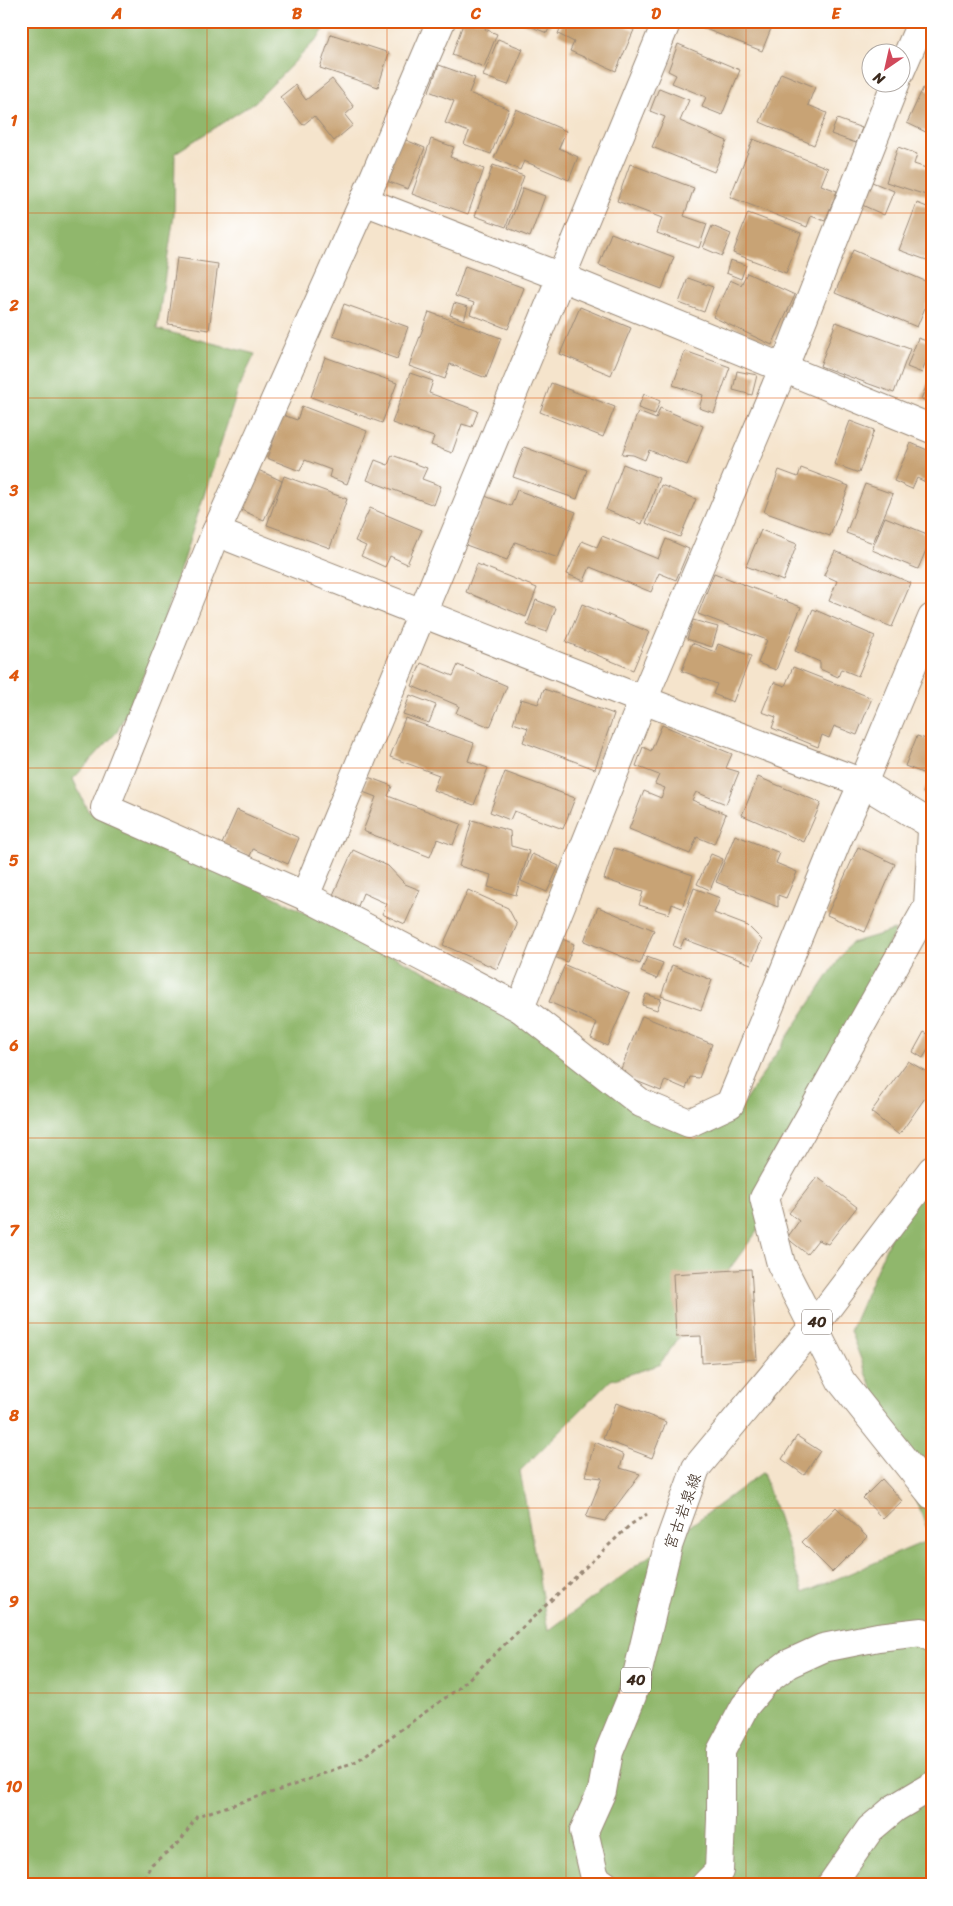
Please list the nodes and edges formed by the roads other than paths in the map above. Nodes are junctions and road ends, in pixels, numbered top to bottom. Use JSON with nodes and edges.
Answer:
{"nodes":[{"id":1,"x":441,"y":21,"type":"edge"},
{"id":2,"x":667,"y":21,"type":"edge"},
{"id":3,"x":922,"y":21,"type":"edge"},
{"id":4,"x":910,"y":49,"type":"edge"},
{"id":5,"x":892,"y":92,"type":"edge"},
{"id":6,"x":364,"y":202,"type":"junction"},
{"id":7,"x":561,"y":277,"type":"junction"},
{"id":8,"x":784,"y":368,"type":"junction"},
{"id":9,"x":932,"y":429,"type":"edge"},
{"id":10,"x":216,"y":532,"type":"junction"},
{"id":11,"x":423,"y":613,"type":"junction"},
{"id":12,"x":932,"y":618,"type":"edge"},
{"id":13,"x":643,"y":700,"type":"junction"},
{"id":14,"x":863,"y":783,"type":"junction"},
{"id":15,"x":932,"y":825,"type":"edge"},
{"id":16,"x":932,"y":830,"type":"edge"},
{"id":17,"x":305,"y":896,"type":"junction"},
{"id":18,"x":520,"y":1008,"type":"junction"},
{"id":19,"x":932,"y":1170,"type":"edge"},
{"id":20,"x":813,"y":1327,"type":"junction"},
{"id":21,"x":932,"y":1495,"type":"edge"},
{"id":22,"x":932,"y":1638,"type":"edge"},
{"id":23,"x":932,"y":1786,"type":"edge"},
{"id":24,"x":605,"y":1885,"type":"edge"},
{"id":25,"x":706,"y":1885,"type":"edge"},
{"id":26,"x":831,"y":1885,"type":"edge"}],
"edges":[{"from":1,"to":6,"type":"street"},
{"from":2,"to":7,"type":"street"},
{"from":3,"to":4,"type":"street"},
{"from":5,"to":8,"type":"street"},
{"from":6,"to":7,"type":"street"},
{"from":6,"to":10,"type":"street"},
{"from":7,"to":8,"type":"street"},
{"from":7,"to":11,"type":"street"},
{"from":8,"to":9,"type":"street"},
{"from":8,"to":13,"type":"street"},
{"from":10,"to":11,"type":"street"},
{"from":10,"to":17,"type":"street"},
{"from":11,"to":13,"type":"street"},
{"from":11,"to":17,"type":"street"},
{"from":12,"to":14,"type":"street"},
{"from":13,"to":14,"type":"street"},
{"from":13,"to":18,"type":"street"},
{"from":14,"to":15,"type":"street"},
{"from":14,"to":18,"type":"street"},
{"from":16,"to":20,"type":"street"},
{"from":17,"to":18,"type":"street"},
{"from":19,"to":20,"type":"street","name":"宮古岩泉線","number":"40"},
{"from":20,"to":21,"type":"street"},
{"from":20,"to":24,"type":"street","name":"宮古岩泉線","number":"40"},
{"from":22,"to":25,"type":"street"},
{"from":23,"to":26,"type":"street"}]}
